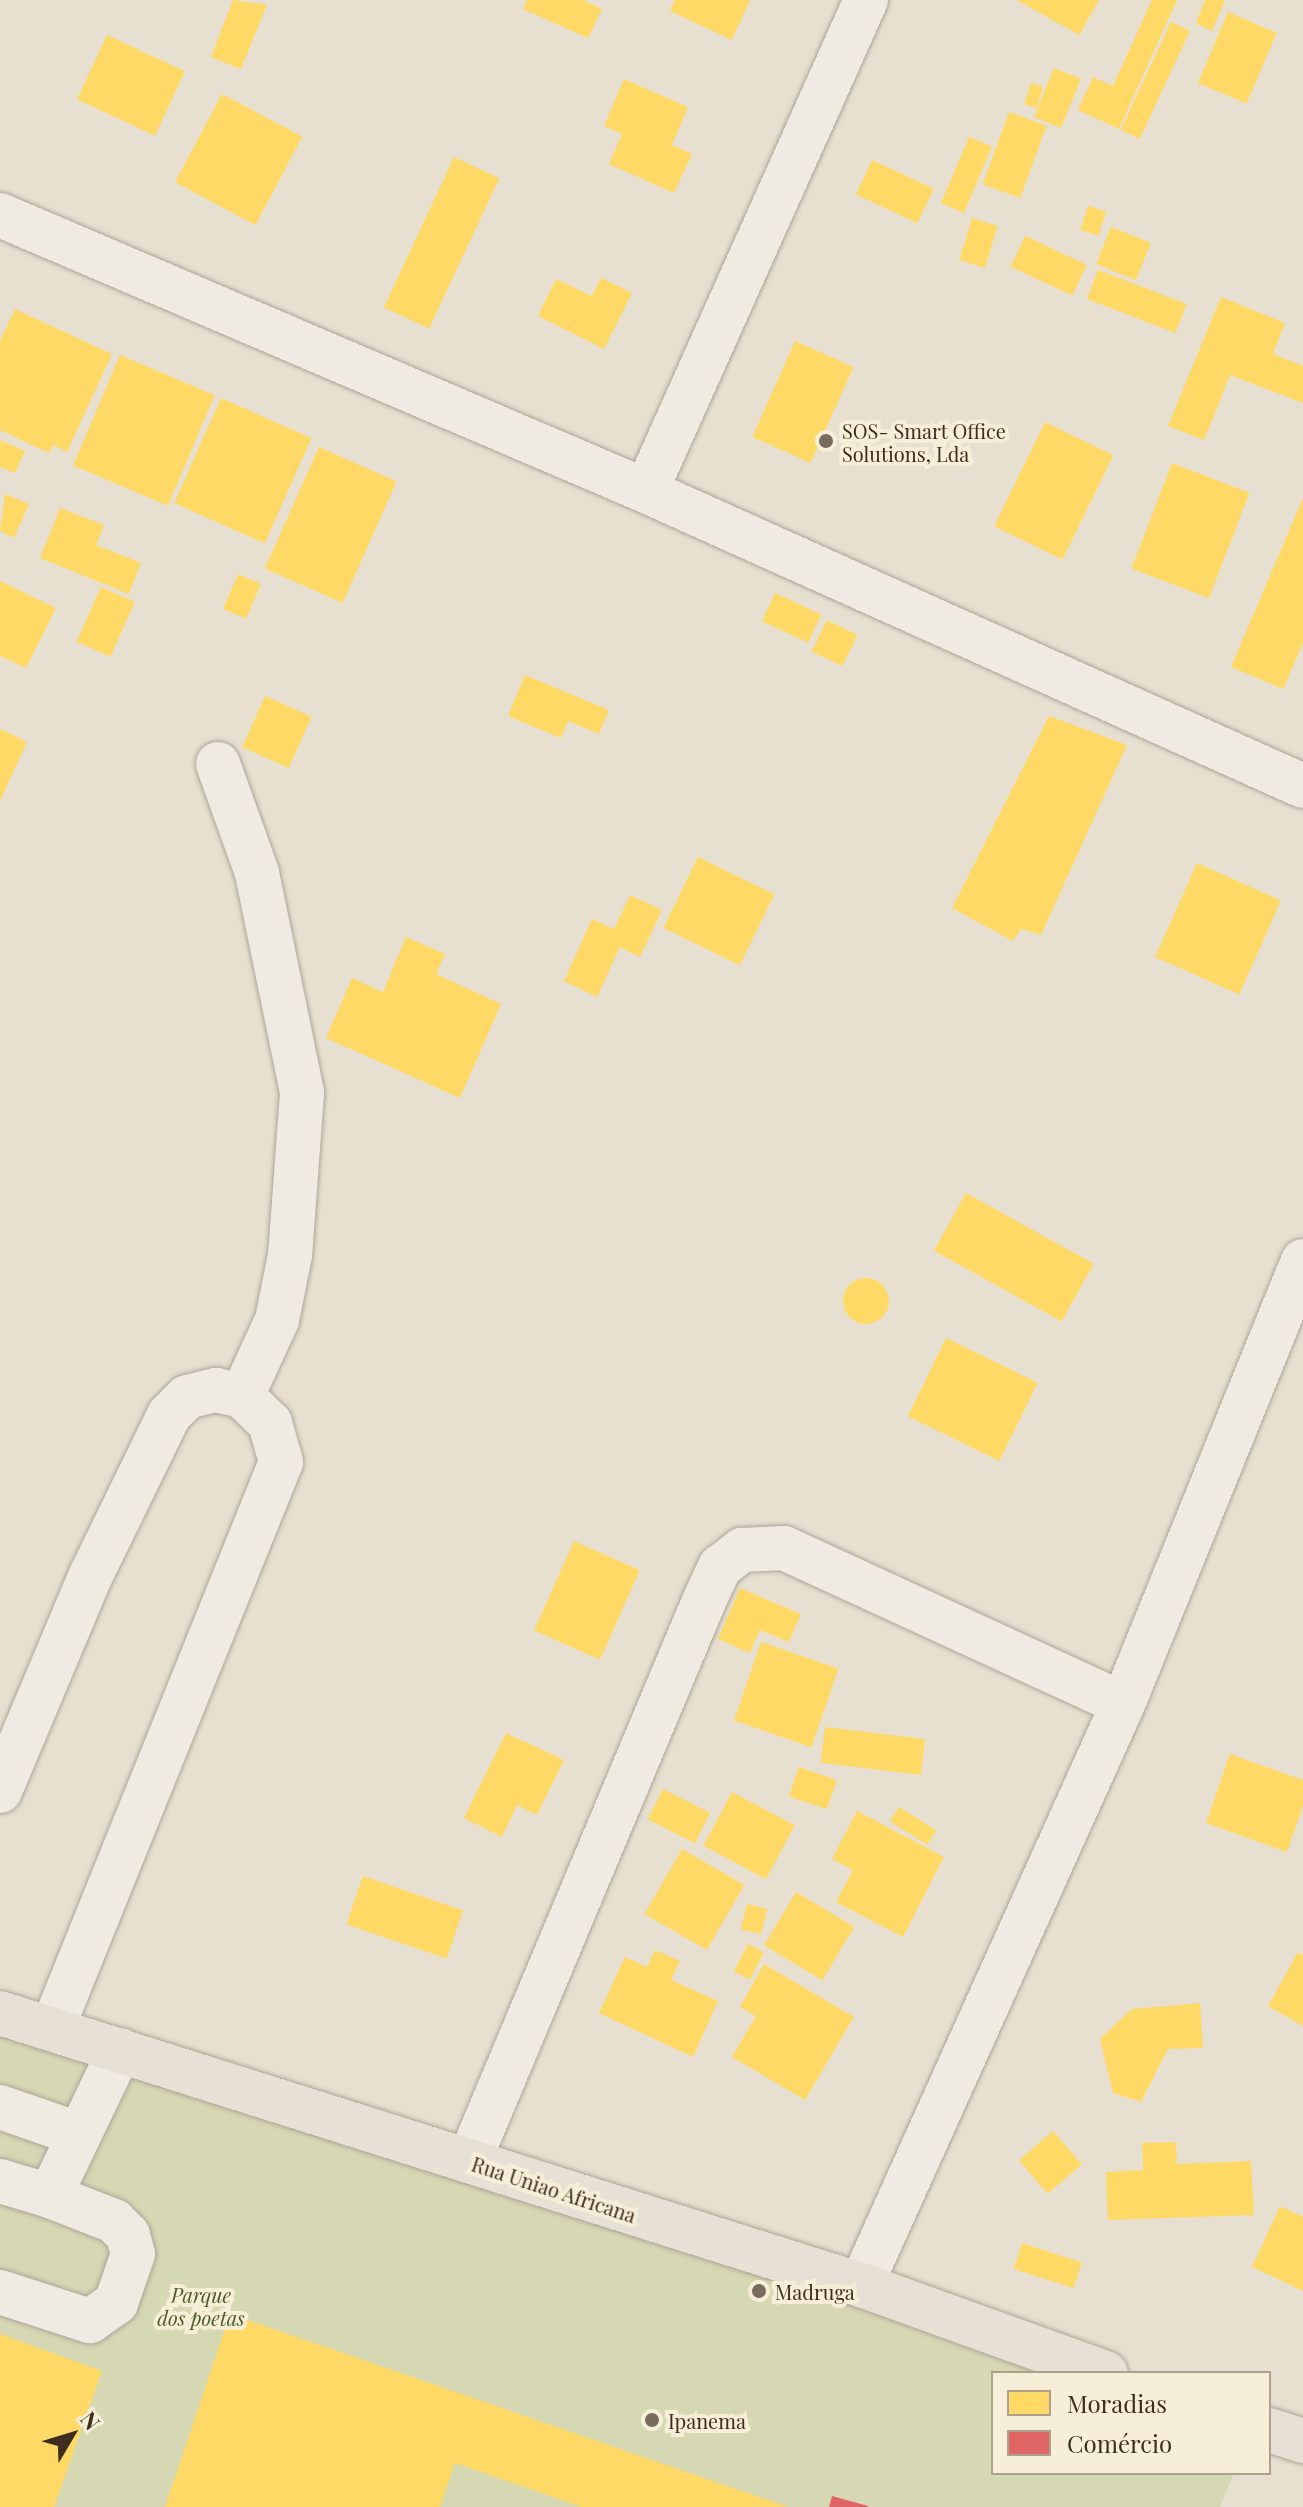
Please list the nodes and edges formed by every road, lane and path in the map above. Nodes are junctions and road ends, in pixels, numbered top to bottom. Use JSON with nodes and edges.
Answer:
{"nodes":[{"id":1,"x":866,"y":0,"type":"edge"},
{"id":2,"x":0,"y":215,"type":"edge"},
{"id":3,"x":646,"y":491,"type":"junction"},
{"id":4,"x":218,"y":764,"type":"dead end"},
{"id":5,"x":1303,"y":786,"type":"edge"},
{"id":6,"x":1303,"y":1261,"type":"edge"},
{"id":7,"x":242,"y":1396,"type":"junction"},
{"id":8,"x":1123,"y":1704,"type":"junction"},
{"id":9,"x":0,"y":1791,"type":"edge"},
{"id":10,"x":0,"y":2013,"type":"edge"},
{"id":11,"x":52,"y":2029,"type":"junction"},
{"id":12,"x":120,"y":2050,"type":"junction"},
{"id":13,"x":0,"y":2107,"type":"edge"},
{"id":14,"x":75,"y":2133,"type":"junction"},
{"id":15,"x":469,"y":2161,"type":"junction"},
{"id":16,"x":0,"y":2181,"type":"edge"},
{"id":17,"x":50,"y":2196,"type":"junction"},
{"id":18,"x":861,"y":2285,"type":"junction"},
{"id":19,"x":0,"y":2292,"type":"edge"},
{"id":20,"x":1100,"y":2371,"type":"edge"},
{"id":21,"x":1271,"y":2431,"type":"edge"},
{"id":22,"x":1303,"y":2441,"type":"edge"}],
"edges":[{"from":1,"to":3,"type":"street"},
{"from":2,"to":3,"type":"street"},
{"from":3,"to":5,"type":"street"},
{"from":4,"to":7,"type":"street"},
{"from":6,"to":8,"type":"street"},
{"from":7,"to":9,"type":"street"},
{"from":7,"to":11,"type":"street"},
{"from":8,"to":15,"type":"street"},
{"from":8,"to":18,"type":"street"},
{"from":10,"to":11,"type":"main road","name":"Rua Uniao Africana"},
{"from":11,"to":12,"type":"main road","name":"Rua Uniao Africana"},
{"from":12,"to":14,"type":"street"},
{"from":12,"to":15,"type":"main road","name":"Rua Uniao Africana"},
{"from":13,"to":14,"type":"street"},
{"from":14,"to":17,"type":"street"},
{"from":15,"to":18,"type":"main road","name":"Rua Uniao Africana"},
{"from":16,"to":17,"type":"street"},
{"from":17,"to":19,"type":"street"},
{"from":18,"to":20,"type":"main road","name":"Rua Uniao Africana"},
{"from":21,"to":22,"type":"main road"}]}
